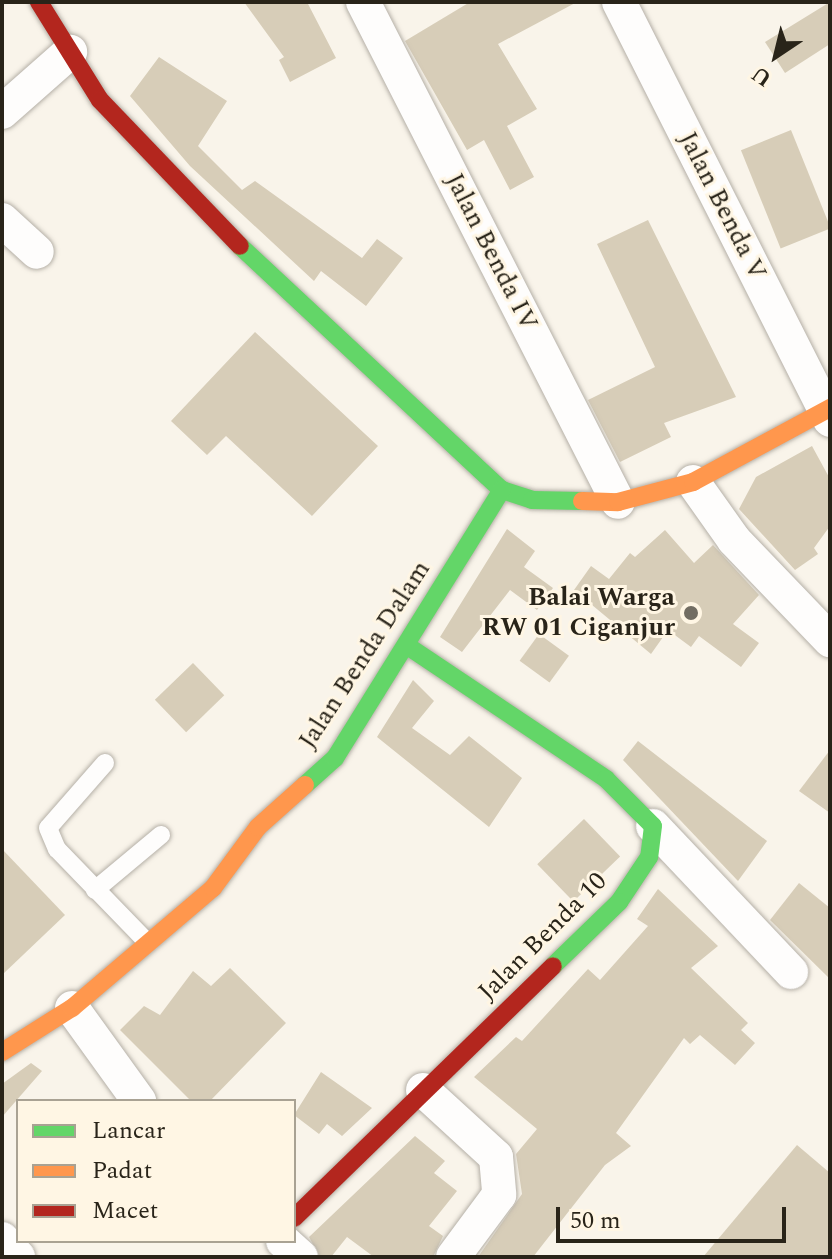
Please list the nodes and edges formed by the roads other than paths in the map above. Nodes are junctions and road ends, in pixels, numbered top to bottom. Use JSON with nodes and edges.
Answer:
{"nodes":[{"id":1,"x":39,"y":2,"type":"edge"},
{"id":2,"x":363,"y":2,"type":"edge"},
{"id":3,"x":619,"y":2,"type":"edge"},
{"id":4,"x":70,"y":52,"type":"junction"},
{"id":5,"x":2,"y":112,"type":"edge"},
{"id":6,"x":2,"y":220,"type":"edge"},
{"id":7,"x":37,"y":252,"type":"dead end"},
{"id":8,"x":828,"y":413,"type":"edge"},
{"id":9,"x":693,"y":482,"type":"junction"},
{"id":10,"x":502,"y":490,"type":"junction"},
{"id":11,"x":618,"y":502,"type":"junction"},
{"id":12,"x":830,"y":640,"type":"edge"},
{"id":13,"x":406,"y":645,"type":"junction"},
{"id":14,"x":105,"y":763,"type":"dead end"},
{"id":15,"x":653,"y":826,"type":"junction"},
{"id":16,"x":161,"y":835,"type":"dead end"},
{"id":17,"x":95,"y":890,"type":"junction"},
{"id":18,"x":146,"y":941,"type":"junction"},
{"id":19,"x":791,"y":972,"type":"dead end"},
{"id":20,"x":72,"y":1008,"type":"junction"},
{"id":21,"x":6,"y":1041,"type":"edge"},
{"id":22,"x":423,"y":1090,"type":"junction"},
{"id":23,"x":138,"y":1099,"type":"edge"},
{"id":24,"x":296,"y":1216,"type":"edge"},
{"id":25,"x":2,"y":1239,"type":"edge"},
{"id":26,"x":285,"y":1243,"type":"edge"},
{"id":27,"x":18,"y":1257,"type":"edge"},
{"id":28,"x":301,"y":1257,"type":"edge"},
{"id":29,"x":453,"y":1257,"type":"edge"}],
"edges":[{"from":1,"to":4,"type":"street"},
{"from":2,"to":11,"type":"street","name":"Jalan Benda IV"},
{"from":3,"to":8,"type":"street","name":"Jalan Benda V"},
{"from":4,"to":5,"type":"street"},
{"from":4,"to":10,"type":"street"},
{"from":6,"to":7,"type":"street"},
{"from":8,"to":9,"type":"street"},
{"from":9,"to":11,"type":"street"},
{"from":9,"to":12,"type":"street"},
{"from":10,"to":11,"type":"street"},
{"from":10,"to":13,"type":"street","name":"Jalan Benda Dalam"},
{"from":13,"to":15,"type":"street"},
{"from":13,"to":18,"type":"street","name":"Jalan Benda Dalam"},
{"from":14,"to":17,"type":"lane"},
{"from":15,"to":19,"type":"street"},
{"from":15,"to":22,"type":"street","name":"Jalan Benda 10"},
{"from":16,"to":17,"type":"lane"},
{"from":17,"to":18,"type":"lane"},
{"from":18,"to":20,"type":"street","name":"Jalan Benda Dalam"},
{"from":20,"to":21,"type":"street","name":"Jalan Benda Dalam"},
{"from":20,"to":23,"type":"street"},
{"from":22,"to":24,"type":"street","name":"Jalan Benda 10"},
{"from":22,"to":29,"type":"street"},
{"from":25,"to":27,"type":"street"},
{"from":26,"to":28,"type":"street"}]}
